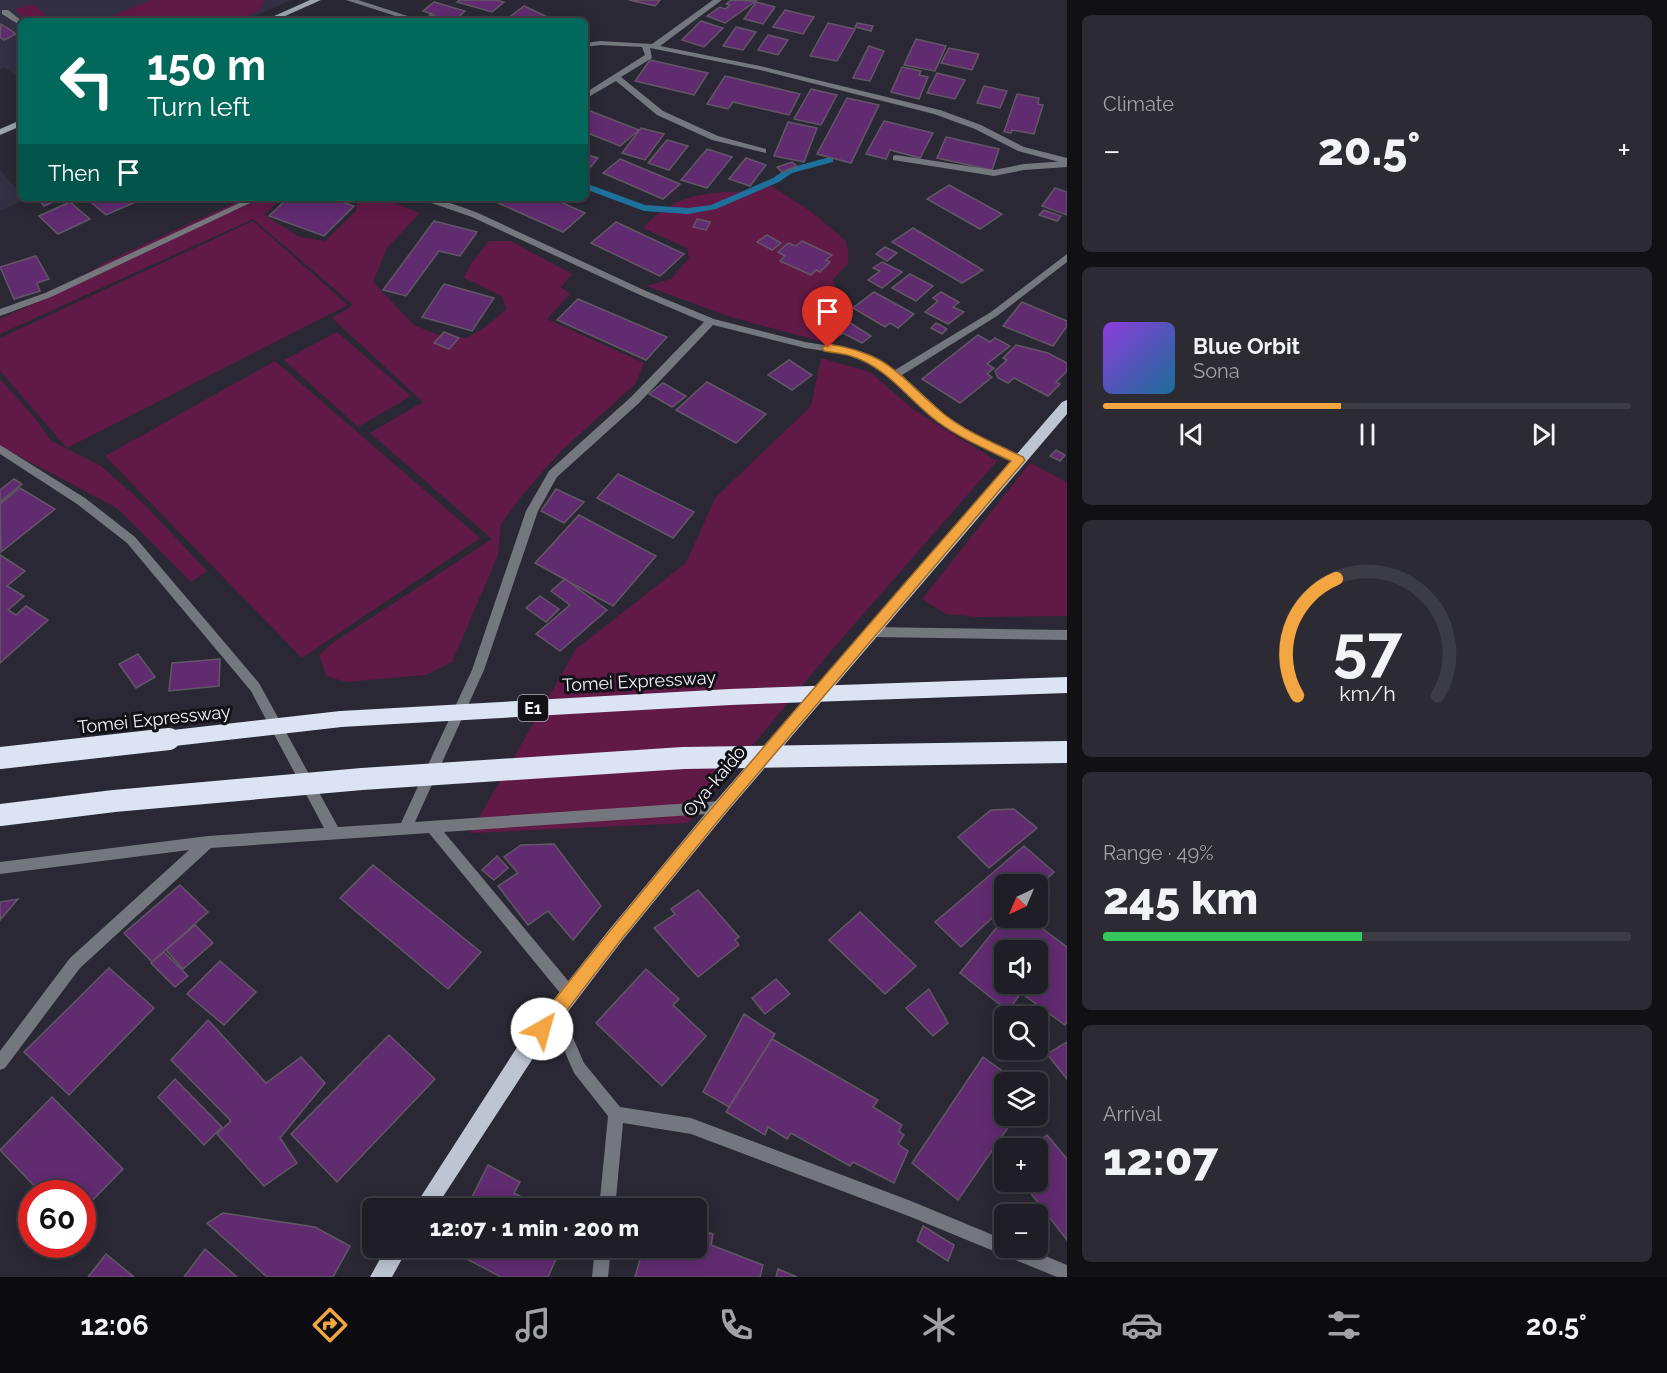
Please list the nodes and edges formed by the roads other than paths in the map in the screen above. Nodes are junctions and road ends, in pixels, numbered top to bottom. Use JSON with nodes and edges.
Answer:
{"nodes":[{"id":1,"x":317,"y":0,"type":"edge"},
{"id":2,"x":350,"y":0,"type":"edge"},
{"id":3,"x":718,"y":0,"type":"edge"},
{"id":4,"x":5,"y":12,"type":"dead end"},
{"id":5,"x":274,"y":18,"type":"edge"},
{"id":6,"x":410,"y":18,"type":"edge"},
{"id":7,"x":18,"y":22,"type":"edge"},
{"id":8,"x":588,"y":44,"type":"edge"},
{"id":9,"x":645,"y":45,"type":"junction"},
{"id":10,"x":655,"y":46,"type":"junction"},
{"id":11,"x":616,"y":77,"type":"junction"},
{"id":12,"x":588,"y":95,"type":"edge"},
{"id":13,"x":18,"y":124,"type":"edge"},
{"id":14,"x":0,"y":132,"type":"edge"},
{"id":15,"x":763,"y":151,"type":"dead end"},
{"id":16,"x":896,"y":158,"type":"dead end"},
{"id":17,"x":1067,"y":163,"type":"edge"},
{"id":18,"x":251,"y":201,"type":"edge"},
{"id":19,"x":435,"y":201,"type":"edge"},
{"id":20,"x":1067,"y":257,"type":"edge"},
{"id":21,"x":0,"y":313,"type":"edge"},
{"id":22,"x":711,"y":321,"type":"junction"},
{"id":23,"x":895,"y":375,"type":"junction"},
{"id":24,"x":1067,"y":405,"type":"edge"},
{"id":25,"x":0,"y":449,"type":"edge"},
{"id":26,"x":1019,"y":460,"type":"junction"},
{"id":27,"x":873,"y":632,"type":"junction"},
{"id":28,"x":1067,"y":635,"type":"edge"},
{"id":29,"x":1067,"y":685,"type":"edge"},
{"id":30,"x":1067,"y":752,"type":"edge"},
{"id":31,"x":0,"y":758,"type":"edge"},
{"id":32,"x":721,"y":807,"type":"junction"},
{"id":33,"x":0,"y":815,"type":"edge"},
{"id":34,"x":432,"y":827,"type":"junction"},
{"id":35,"x":405,"y":829,"type":"junction"},
{"id":36,"x":334,"y":834,"type":"junction"},
{"id":37,"x":208,"y":842,"type":"junction"},
{"id":38,"x":0,"y":868,"type":"edge"},
{"id":39,"x":570,"y":994,"type":"junction"},
{"id":40,"x":555,"y":1013,"type":"junction"},
{"id":41,"x":0,"y":1063,"type":"edge"},
{"id":42,"x":616,"y":1114,"type":"junction"},
{"id":43,"x":430,"y":1198,"type":"edge"},
{"id":44,"x":608,"y":1198,"type":"edge"},
{"id":45,"x":994,"y":1243,"type":"edge"},
{"id":46,"x":392,"y":1258,"type":"edge"},
{"id":47,"x":602,"y":1258,"type":"edge"},
{"id":48,"x":1030,"y":1258,"type":"edge"},
{"id":49,"x":1067,"y":1273,"type":"edge"},
{"id":50,"x":380,"y":1277,"type":"edge"},
{"id":51,"x":600,"y":1277,"type":"edge"}],
"edges":[{"from":1,"to":5,"type":"street"},
{"from":2,"to":6,"type":"street"},
{"from":3,"to":10,"type":"street"},
{"from":4,"to":7,"type":"street"},
{"from":8,"to":9,"type":"street"},
{"from":9,"to":10,"type":"street"},
{"from":9,"to":11,"type":"street"},
{"from":10,"to":17,"type":"street"},
{"from":11,"to":12,"type":"street"},
{"from":11,"to":15,"type":"street"},
{"from":13,"to":14,"type":"street"},
{"from":16,"to":17,"type":"street"},
{"from":18,"to":21,"type":"street"},
{"from":19,"to":22,"type":"street"},
{"from":20,"to":23,"type":"street"},
{"from":22,"to":23,"type":"street"},
{"from":22,"to":35,"type":"street"},
{"from":23,"to":26,"type":"street"},
{"from":24,"to":26,"type":"main road","name":"Oya-kaido"},
{"from":25,"to":36,"type":"street"},
{"from":26,"to":27,"type":"main road","name":"Oya-kaido"},
{"from":27,"to":28,"type":"street"},
{"from":27,"to":32,"type":"main road","name":"Oya-kaido"},
{"from":29,"to":31,"type":"highway","name":"Tomei Expressway","number":"E1","bridge":true},
{"from":30,"to":33,"type":"highway","bridge":true},
{"from":32,"to":34,"type":"street"},
{"from":32,"to":39,"type":"main road","name":"Oya-kaido"},
{"from":34,"to":35,"type":"street"},
{"from":34,"to":39,"type":"street"},
{"from":35,"to":36,"type":"street"},
{"from":36,"to":37,"type":"street"},
{"from":37,"to":38,"type":"street"},
{"from":37,"to":41,"type":"street"},
{"from":39,"to":40,"type":"main road","name":"Oya-kaido"},
{"from":40,"to":42,"type":"street"},
{"from":40,"to":43,"type":"main road","name":"Oya-kaido"},
{"from":42,"to":44,"type":"street"},
{"from":42,"to":45,"type":"street"},
{"from":46,"to":50,"type":"main road"},
{"from":47,"to":51,"type":"street"},
{"from":48,"to":49,"type":"street"}]}
